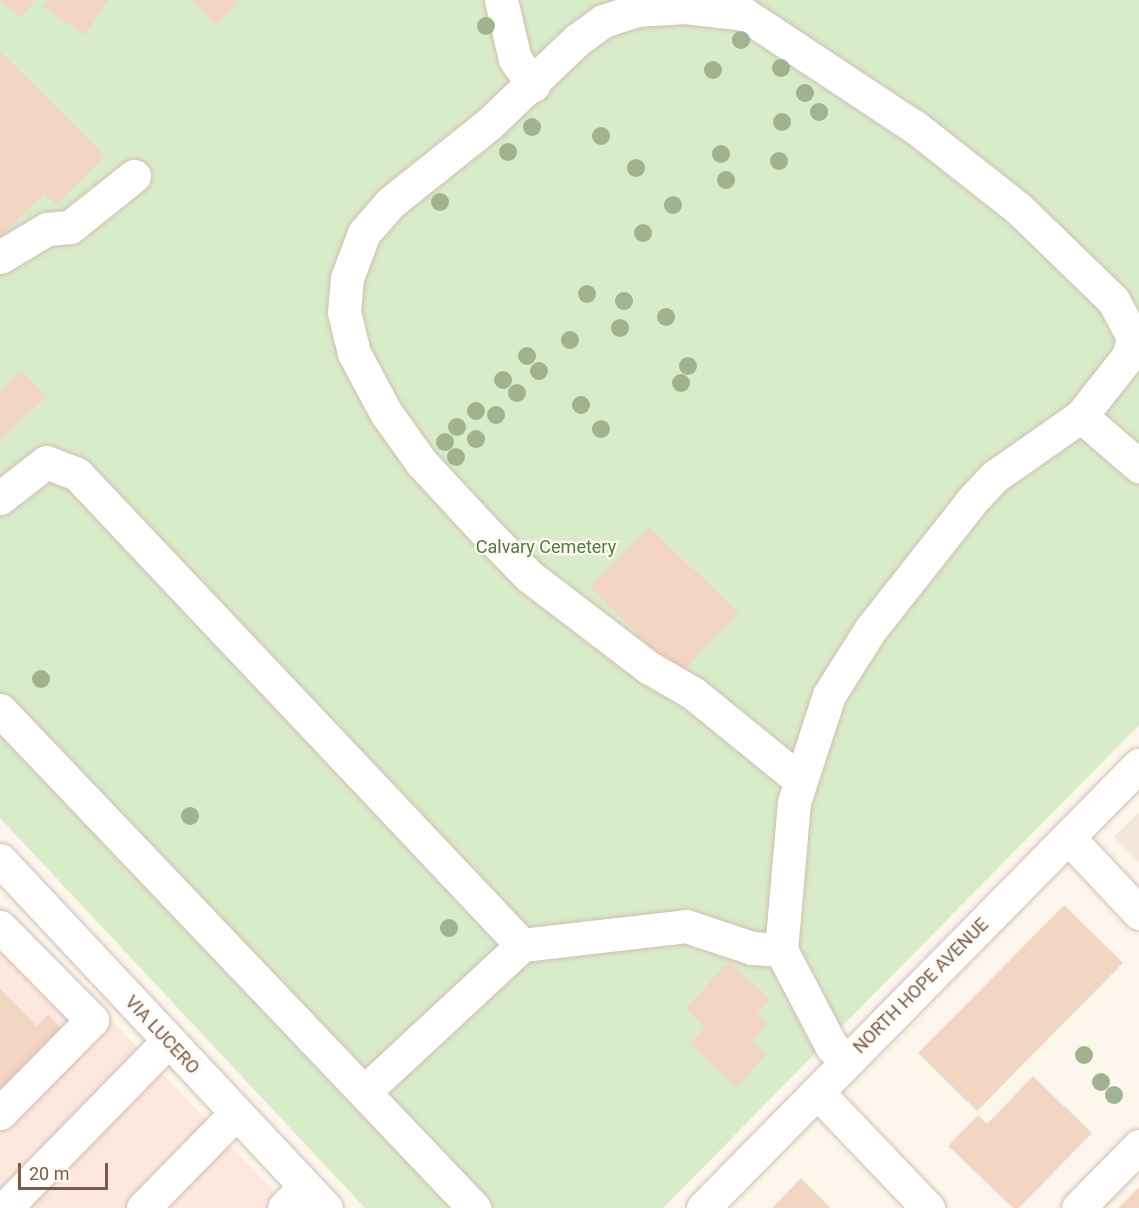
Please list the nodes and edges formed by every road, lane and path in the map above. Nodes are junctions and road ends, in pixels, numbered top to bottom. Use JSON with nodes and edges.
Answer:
{"nodes":[{"id":1,"x":501,"y":0,"type":"edge"},
{"id":2,"x":743,"y":7,"type":"edge"},
{"id":3,"x":533,"y":85,"type":"junction"},
{"id":4,"x":134,"y":176,"type":"dead end"},
{"id":5,"x":0,"y":257,"type":"edge"},
{"id":6,"x":1081,"y":416,"type":"junction"},
{"id":7,"x":1139,"y":466,"type":"edge"},
{"id":8,"x":0,"y":498,"type":"edge"},
{"id":9,"x":0,"y":710,"type":"edge"},
{"id":10,"x":1139,"y":765,"type":"edge"},
{"id":11,"x":800,"y":780,"type":"junction"},
{"id":12,"x":1068,"y":837,"type":"junction"},
{"id":13,"x":0,"y":860,"type":"edge"},
{"id":14,"x":1139,"y":913,"type":"edge"},
{"id":15,"x":0,"y":927,"type":"edge"},
{"id":16,"x":522,"y":945,"type":"junction"},
{"id":17,"x":781,"y":950,"type":"junction"},
{"id":18,"x":168,"y":1041,"type":"junction"},
{"id":19,"x":834,"y":1074,"type":"junction"},
{"id":20,"x":364,"y":1092,"type":"junction"},
{"id":21,"x":0,"y":1113,"type":"edge"},
{"id":22,"x":236,"y":1113,"type":"junction"},
{"id":23,"x":1139,"y":1146,"type":"edge"},
{"id":24,"x":305,"y":1201,"type":"edge"},
{"id":25,"x":710,"y":1206,"type":"edge"},
{"id":26,"x":5,"y":1208,"type":"edge"},
{"id":27,"x":143,"y":1208,"type":"edge"},
{"id":28,"x":474,"y":1208,"type":"edge"},
{"id":29,"x":928,"y":1208,"type":"edge"},
{"id":30,"x":1078,"y":1208,"type":"edge"}],
"edges":[{"from":1,"to":3,"type":"street"},
{"from":2,"to":3,"type":"street"},
{"from":2,"to":6,"type":"street"},
{"from":3,"to":11,"type":"street"},
{"from":4,"to":5,"type":"street"},
{"from":6,"to":7,"type":"street"},
{"from":6,"to":11,"type":"street"},
{"from":8,"to":16,"type":"street"},
{"from":9,"to":20,"type":"street"},
{"from":10,"to":12,"type":"street","name":"NORTH HOPE AVENUE"},
{"from":11,"to":17,"type":"street"},
{"from":12,"to":14,"type":"street"},
{"from":12,"to":19,"type":"street","name":"NORTH HOPE AVENUE"},
{"from":13,"to":18,"type":"street","name":"VIA LUCERO"},
{"from":15,"to":21,"type":"street"},
{"from":16,"to":17,"type":"street"},
{"from":16,"to":20,"type":"street"},
{"from":17,"to":19,"type":"street"},
{"from":18,"to":22,"type":"street","name":"VIA LUCERO"},
{"from":18,"to":26,"type":"street"},
{"from":19,"to":25,"type":"street","name":"NORTH HOPE AVENUE"},
{"from":19,"to":29,"type":"street"},
{"from":20,"to":28,"type":"street"},
{"from":22,"to":24,"type":"street","name":"VIA LUCERO"},
{"from":22,"to":27,"type":"street"},
{"from":23,"to":30,"type":"street"}]}
